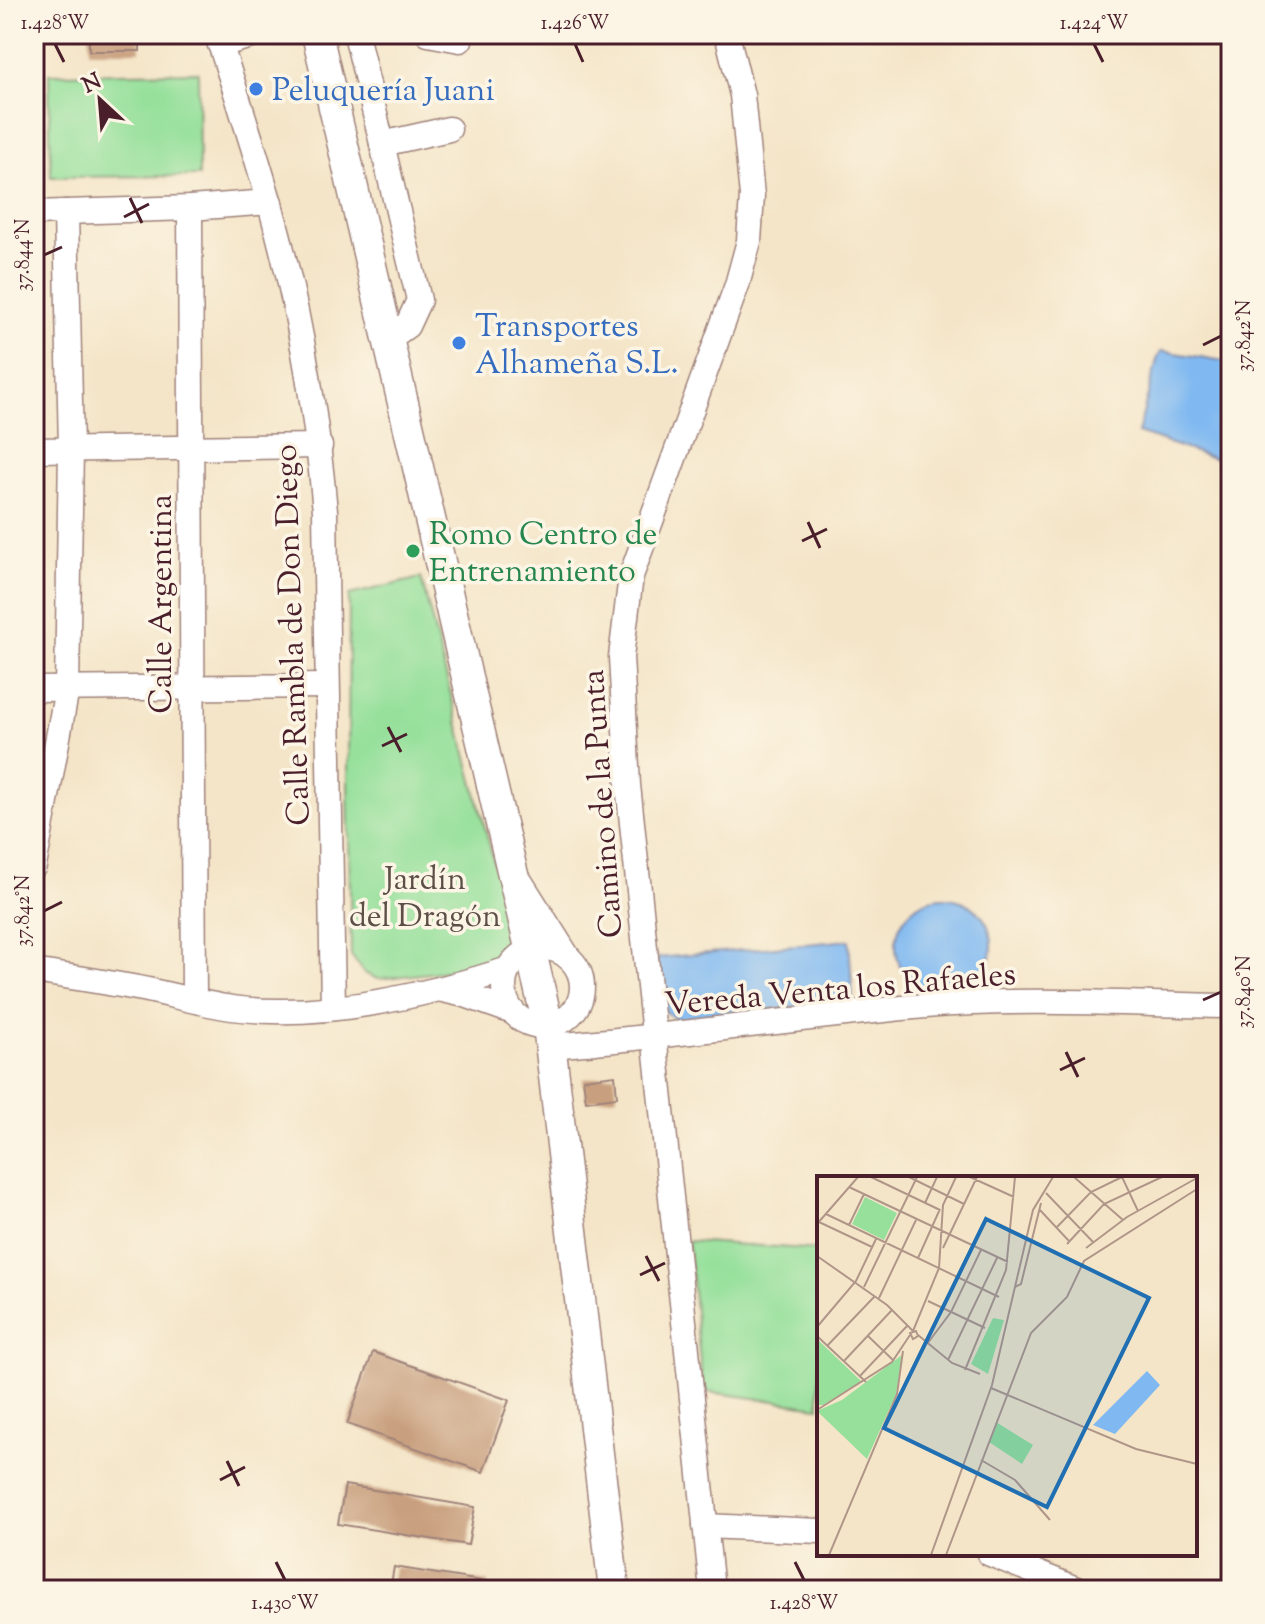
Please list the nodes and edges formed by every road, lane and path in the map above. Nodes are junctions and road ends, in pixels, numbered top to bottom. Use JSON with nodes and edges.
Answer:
{"nodes":[{"id":1,"x":258,"y":34,"type":"edge"},
{"id":2,"x":356,"y":34,"type":"edge"},
{"id":3,"x":363,"y":34,"type":"edge"},
{"id":4,"x":428,"y":34,"type":"edge"},
{"id":5,"x":727,"y":34,"type":"edge"},
{"id":6,"x":318,"y":38,"type":"edge"},
{"id":7,"x":219,"y":39,"type":"edge"},
{"id":8,"x":460,"y":40,"type":"dead end"},
{"id":9,"x":449,"y":129,"type":"dead end"},
{"id":10,"x":382,"y":144,"type":"junction"},
{"id":11,"x":270,"y":202,"type":"junction"},
{"id":12,"x":190,"y":208,"type":"junction"},
{"id":13,"x":66,"y":212,"type":"junction"},
{"id":14,"x":34,"y":213,"type":"edge"},
{"id":15,"x":387,"y":340,"type":"junction"},
{"id":16,"x":320,"y":446,"type":"junction"},
{"id":17,"x":191,"y":449,"type":"junction"},
{"id":18,"x":34,"y":450,"type":"edge"},
{"id":19,"x":71,"y":450,"type":"junction"},
{"id":20,"x":193,"y":686,"type":"junction"},
{"id":21,"x":327,"y":686,"type":"junction"},
{"id":22,"x":34,"y":689,"type":"edge"},
{"id":23,"x":67,"y":689,"type":"junction"},
{"id":24,"x":34,"y":866,"type":"edge"},
{"id":25,"x":514,"y":870,"type":"junction"},
{"id":26,"x":533,"y":949,"type":"junction"},
{"id":27,"x":568,"y":957,"type":"junction"},
{"id":28,"x":509,"y":969,"type":"junction"},
{"id":29,"x":34,"y":971,"type":"edge"},
{"id":30,"x":441,"y":990,"type":"junction"},
{"id":31,"x":581,"y":994,"type":"junction"},
{"id":32,"x":194,"y":999,"type":"junction"},
{"id":33,"x":1231,"y":1006,"type":"edge"},
{"id":34,"x":333,"y":1008,"type":"junction"},
{"id":35,"x":513,"y":1012,"type":"junction"},
{"id":36,"x":549,"y":1035,"type":"junction"},
{"id":37,"x":653,"y":1037,"type":"junction"},
{"id":38,"x":606,"y":1042,"type":"junction"},
{"id":39,"x":705,"y":1526,"type":"junction"},
{"id":40,"x":817,"y":1531,"type":"edge"},
{"id":41,"x":995,"y":1556,"type":"edge"},
{"id":42,"x":614,"y":1590,"type":"edge"},
{"id":43,"x":712,"y":1590,"type":"edge"},
{"id":44,"x":1079,"y":1590,"type":"edge"}],
"edges":[{"from":1,"to":7,"type":"street"},
{"from":2,"to":3,"type":"street"},
{"from":2,"to":6,"type":"street"},
{"from":2,"to":10,"type":"street"},
{"from":4,"to":8,"type":"street"},
{"from":5,"to":37,"type":"street","name":"Camino de la Punta"},
{"from":6,"to":15,"type":"main road"},
{"from":7,"to":11,"type":"street","name":"Calle Rambla de Don Diego"},
{"from":9,"to":10,"type":"street"},
{"from":10,"to":15,"type":"street"},
{"from":11,"to":12,"type":"street"},
{"from":11,"to":16,"type":"street","name":"Calle Rambla de Don Diego"},
{"from":12,"to":13,"type":"street"},
{"from":12,"to":17,"type":"street","name":"Calle Argentina"},
{"from":13,"to":14,"type":"street"},
{"from":13,"to":19,"type":"street"},
{"from":15,"to":25,"type":"main road"},
{"from":16,"to":17,"type":"street"},
{"from":16,"to":21,"type":"street","name":"Calle Rambla de Don Diego"},
{"from":17,"to":19,"type":"street"},
{"from":17,"to":20,"type":"street","name":"Calle Argentina"},
{"from":18,"to":19,"type":"street"},
{"from":19,"to":23,"type":"street"},
{"from":20,"to":21,"type":"street"},
{"from":20,"to":23,"type":"street"},
{"from":20,"to":32,"type":"street","name":"Calle Argentina"},
{"from":21,"to":34,"type":"street","name":"Calle Rambla de Don Diego"},
{"from":22,"to":23,"type":"street"},
{"from":23,"to":24,"type":"street"},
{"from":25,"to":26,"type":"main road"},
{"from":25,"to":27,"type":"street"},
{"from":26,"to":27,"type":"street"},
{"from":26,"to":28,"type":"street"},
{"from":26,"to":36,"type":"main road"},
{"from":27,"to":31,"type":"street"},
{"from":28,"to":30,"type":"street"},
{"from":28,"to":35,"type":"street"},
{"from":29,"to":32,"type":"street"},
{"from":30,"to":34,"type":"street"},
{"from":30,"to":35,"type":"street"},
{"from":31,"to":36,"type":"street"},
{"from":31,"to":38,"type":"street"},
{"from":32,"to":34,"type":"street"},
{"from":33,"to":37,"type":"street","name":"Vereda Venta los Rafaeles"},
{"from":35,"to":36,"type":"street"},
{"from":36,"to":38,"type":"street","name":"Vereda Venta los Rafaeles"},
{"from":36,"to":42,"type":"main road"},
{"from":37,"to":38,"type":"street","name":"Vereda Venta los Rafaeles"},
{"from":37,"to":39,"type":"street","name":"Camino de la Punta"},
{"from":39,"to":40,"type":"street"},
{"from":39,"to":43,"type":"street","name":"Camino de la Punta"},
{"from":41,"to":44,"type":"street"}]}
